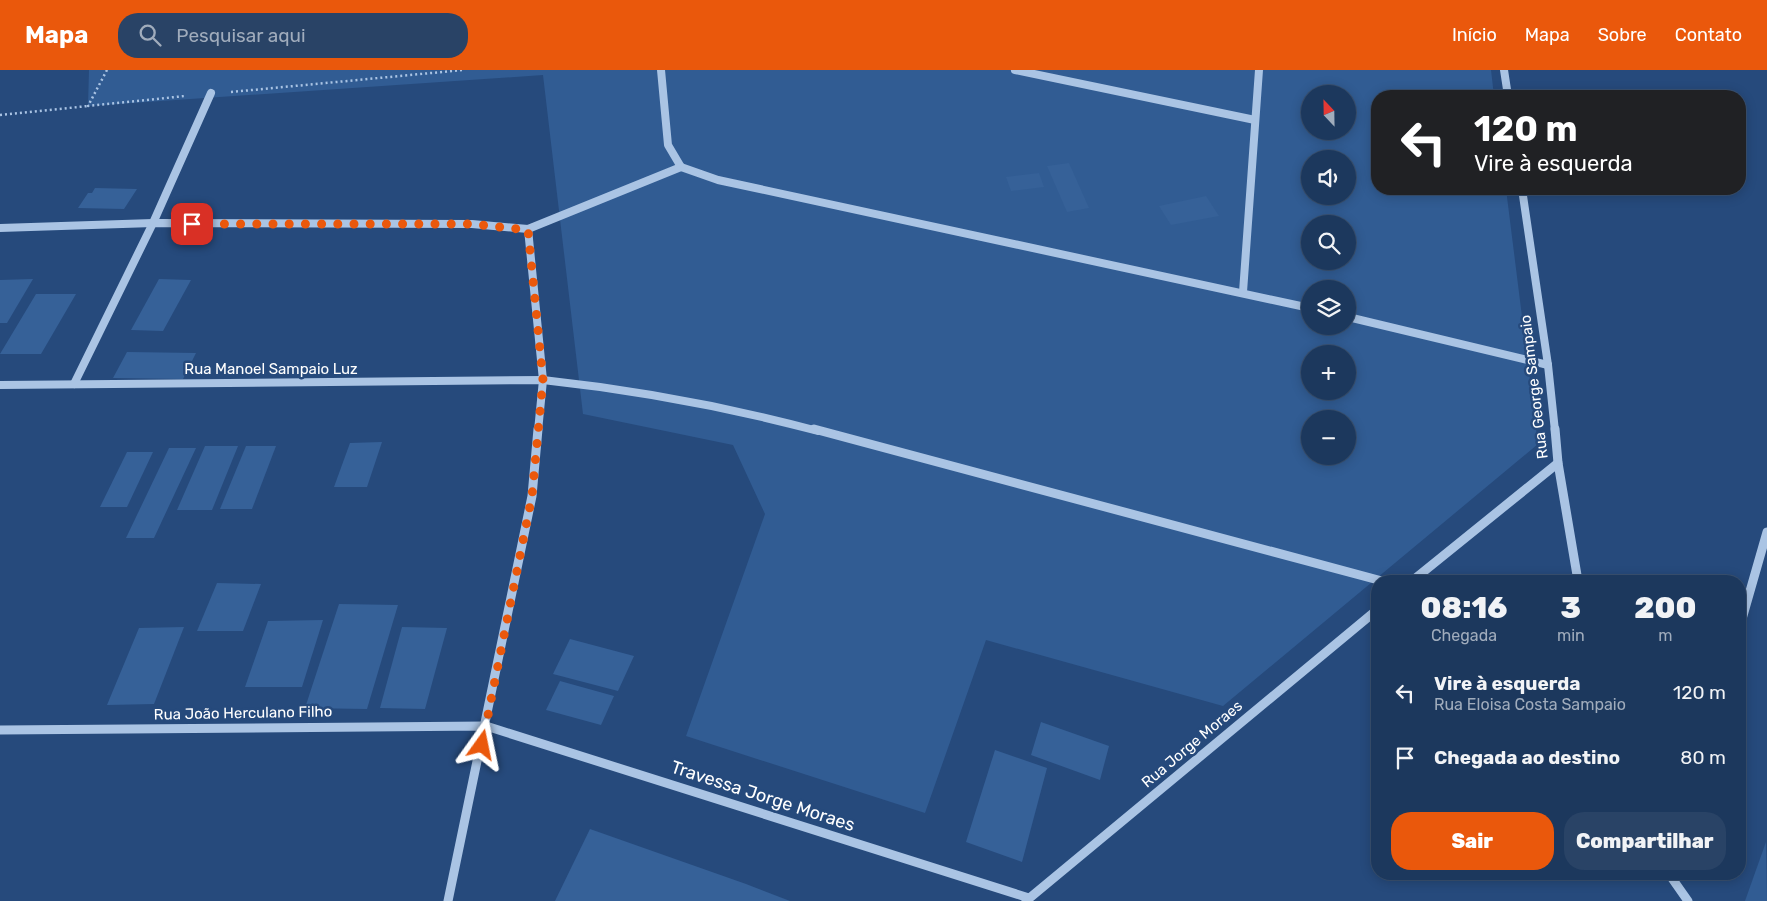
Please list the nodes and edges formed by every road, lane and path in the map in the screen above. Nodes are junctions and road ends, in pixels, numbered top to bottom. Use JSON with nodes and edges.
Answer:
{"nodes":[{"id":1,"x":107,"y":70,"type":"edge"},
{"id":2,"x":463,"y":70,"type":"edge"},
{"id":3,"x":661,"y":70,"type":"edge"},
{"id":4,"x":1015,"y":70,"type":"edge"},
{"id":5,"x":1259,"y":70,"type":"edge"},
{"id":6,"x":1504,"y":70,"type":"edge"},
{"id":7,"x":1507,"y":90,"type":"edge"},
{"id":8,"x":211,"y":93,"type":"junction"},
{"id":9,"x":88,"y":106,"type":"junction"},
{"id":10,"x":0,"y":115,"type":"edge"},
{"id":11,"x":1255,"y":120,"type":"junction"},
{"id":12,"x":681,"y":167,"type":"junction"},
{"id":13,"x":1523,"y":195,"type":"edge"},
{"id":14,"x":152,"y":223,"type":"junction"},
{"id":15,"x":0,"y":228,"type":"edge"},
{"id":16,"x":528,"y":230,"type":"junction"},
{"id":17,"x":1243,"y":292,"type":"junction"},
{"id":18,"x":1301,"y":306,"type":"edge"},
{"id":19,"x":1356,"y":319,"type":"edge"},
{"id":20,"x":1548,"y":365,"type":"junction"},
{"id":21,"x":543,"y":380,"type":"junction"},
{"id":22,"x":74,"y":384,"type":"junction"},
{"id":23,"x":0,"y":385,"type":"edge"},
{"id":24,"x":1558,"y":463,"type":"junction"},
{"id":25,"x":1767,"y":532,"type":"edge"},
{"id":26,"x":1419,"y":575,"type":"edge"},
{"id":27,"x":1577,"y":575,"type":"edge"},
{"id":28,"x":1371,"y":578,"type":"edge"},
{"id":29,"x":1746,"y":605,"type":"edge"},
{"id":30,"x":1371,"y":615,"type":"edge"},
{"id":31,"x":486,"y":726,"type":"junction"},
{"id":32,"x":0,"y":730,"type":"edge"},
{"id":33,"x":1673,"y":880,"type":"edge"},
{"id":34,"x":1027,"y":900,"type":"edge"},
{"id":35,"x":448,"y":901,"type":"edge"},
{"id":36,"x":1688,"y":901,"type":"edge"}],
"edges":[{"from":1,"to":9,"type":"path"},
{"from":2,"to":8,"type":"path"},
{"from":3,"to":12,"type":"street"},
{"from":4,"to":11,"type":"street"},
{"from":5,"to":11,"type":"street"},
{"from":6,"to":7,"type":"street"},
{"from":8,"to":9,"type":"path"},
{"from":8,"to":14,"type":"street"},
{"from":9,"to":10,"type":"path"},
{"from":11,"to":17,"type":"street"},
{"from":12,"to":16,"type":"street"},
{"from":12,"to":17,"type":"street"},
{"from":13,"to":20,"type":"street","name":"Rua George Sampaio"},
{"from":14,"to":15,"type":"street"},
{"from":14,"to":16,"type":"street"},
{"from":14,"to":22,"type":"street"},
{"from":16,"to":21,"type":"street"},
{"from":17,"to":18,"type":"street"},
{"from":19,"to":20,"type":"street"},
{"from":20,"to":24,"type":"street","name":"Rua George Sampaio"},
{"from":21,"to":22,"type":"street","name":"Rua Manoel Sampaio Luz"},
{"from":21,"to":28,"type":"street","name":"Rua Manoel Sampaio Luz"},
{"from":21,"to":31,"type":"street"},
{"from":22,"to":23,"type":"street","name":"Rua Manoel Sampaio Luz"},
{"from":24,"to":26,"type":"street"},
{"from":24,"to":27,"type":"street","name":"Rua George Sampaio"},
{"from":25,"to":29,"type":"street"},
{"from":30,"to":34,"type":"street","name":"Rua Jorge Moraes"},
{"from":31,"to":32,"type":"street","name":"Rua João Herculano Filho"},
{"from":31,"to":34,"type":"street","name":"Travessa Jorge Moraes"},
{"from":31,"to":35,"type":"street"},
{"from":33,"to":36,"type":"street"}]}
